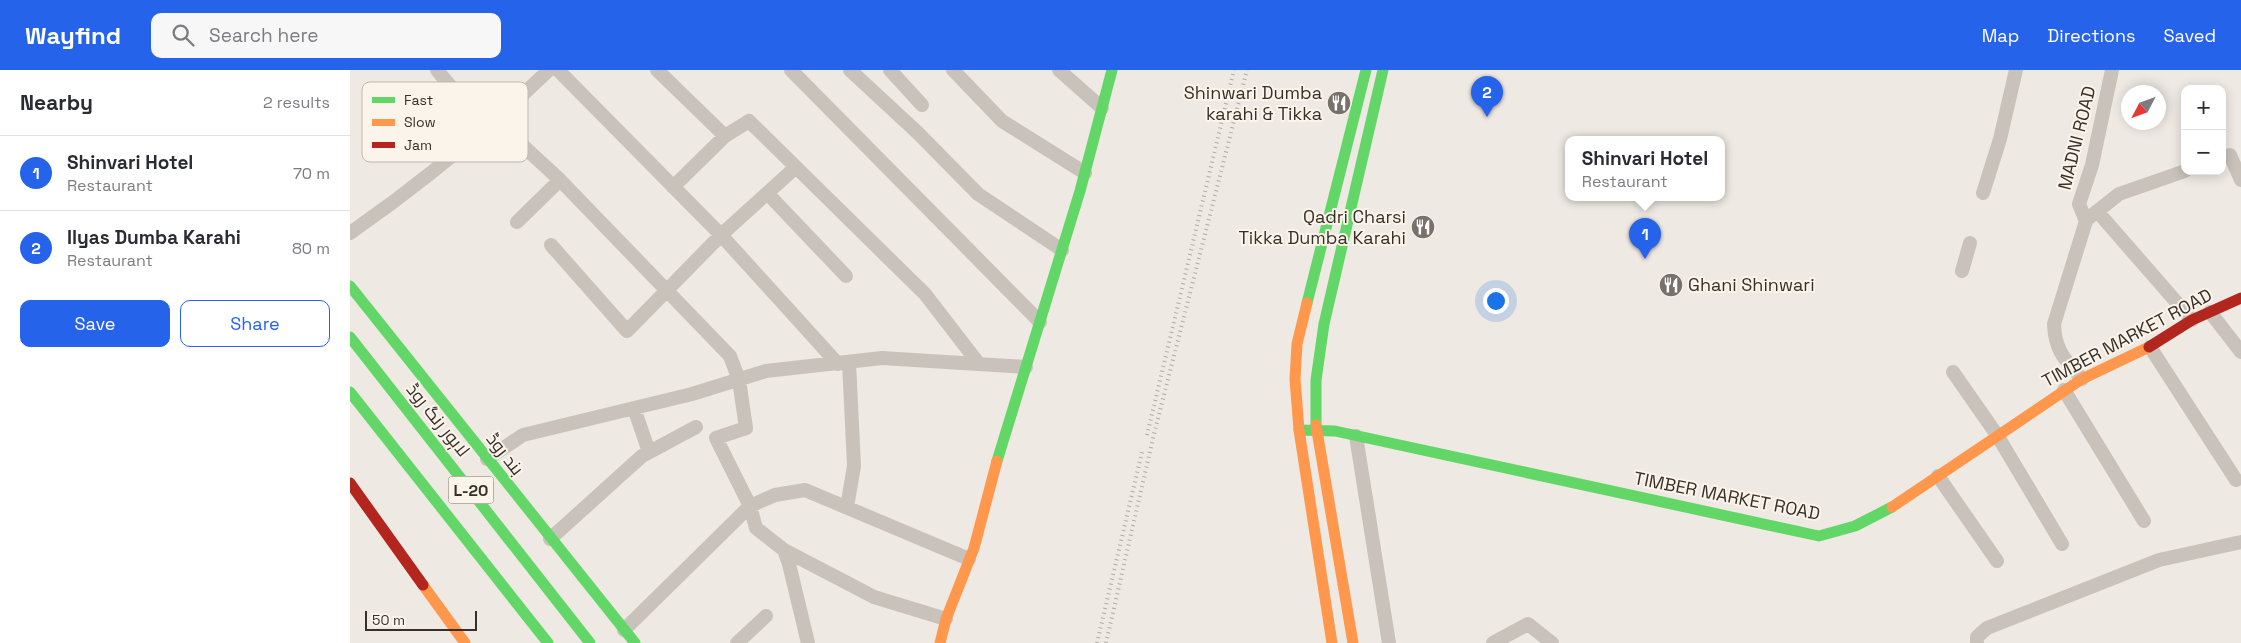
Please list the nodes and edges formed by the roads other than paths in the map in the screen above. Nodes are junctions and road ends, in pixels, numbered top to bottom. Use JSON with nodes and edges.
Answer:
{"nodes":[{"id":1,"x":437,"y":70,"type":"edge"},
{"id":2,"x":550,"y":70,"type":"edge"},
{"id":3,"x":558,"y":70,"type":"edge"},
{"id":4,"x":657,"y":70,"type":"edge"},
{"id":5,"x":790,"y":70,"type":"edge"},
{"id":6,"x":850,"y":70,"type":"edge"},
{"id":7,"x":890,"y":70,"type":"edge"},
{"id":8,"x":953,"y":70,"type":"edge"},
{"id":9,"x":1059,"y":70,"type":"edge"},
{"id":10,"x":1112,"y":70,"type":"edge"},
{"id":11,"x":1366,"y":70,"type":"edge"},
{"id":12,"x":1384,"y":70,"type":"edge"},
{"id":13,"x":2016,"y":70,"type":"edge"},
{"id":14,"x":2112,"y":70,"type":"edge"},
{"id":15,"x":449,"y":82,"type":"edge"},
{"id":16,"x":528,"y":91,"type":"edge"},
{"id":17,"x":922,"y":105,"type":"dead end"},
{"id":18,"x":1102,"y":108,"type":"junction"},
{"id":19,"x":726,"y":136,"type":"junction"},
{"id":20,"x":528,"y":154,"type":"edge"},
{"id":21,"x":2231,"y":155,"type":"edge"},
{"id":22,"x":445,"y":162,"type":"edge"},
{"id":23,"x":796,"y":167,"type":"junction"},
{"id":24,"x":2181,"y":172,"type":"edge"},
{"id":25,"x":1085,"y":173,"type":"junction"},
{"id":26,"x":560,"y":180,"type":"junction"},
{"id":27,"x":2241,"y":180,"type":"edge"},
{"id":28,"x":673,"y":187,"type":"junction"},
{"id":29,"x":1983,"y":193,"type":"dead end"},
{"id":30,"x":768,"y":194,"type":"junction"},
{"id":31,"x":2098,"y":211,"type":"junction"},
{"id":32,"x":2086,"y":221,"type":"junction"},
{"id":33,"x":517,"y":222,"type":"dead end"},
{"id":34,"x":350,"y":233,"type":"edge"},
{"id":35,"x":721,"y":235,"type":"junction"},
{"id":36,"x":1970,"y":243,"type":"dead end"},
{"id":37,"x":551,"y":245,"type":"dead end"},
{"id":38,"x":1062,"y":250,"type":"junction"},
{"id":39,"x":1962,"y":270,"type":"dead end"},
{"id":40,"x":846,"y":276,"type":"dead end"},
{"id":41,"x":350,"y":286,"type":"edge"},
{"id":42,"x":666,"y":290,"type":"junction"},
{"id":43,"x":2241,"y":298,"type":"edge"},
{"id":44,"x":2210,"y":312,"type":"junction"},
{"id":45,"x":2192,"y":320,"type":"junction"},
{"id":46,"x":1040,"y":322,"type":"junction"},
{"id":47,"x":350,"y":338,"type":"edge"},
{"id":48,"x":2150,"y":347,"type":"junction"},
{"id":49,"x":2241,"y":352,"type":"edge"},
{"id":50,"x":844,"y":363,"type":"junction"},
{"id":51,"x":979,"y":364,"type":"junction"},
{"id":52,"x":1026,"y":367,"type":"junction"},
{"id":53,"x":1953,"y":372,"type":"dead end"},
{"id":54,"x":2082,"y":379,"type":"junction"},
{"id":55,"x":739,"y":380,"type":"junction"},
{"id":56,"x":2064,"y":390,"type":"junction"},
{"id":57,"x":350,"y":392,"type":"edge"},
{"id":58,"x":634,"y":408,"type":"junction"},
{"id":59,"x":696,"y":427,"type":"dead end"},
{"id":60,"x":1316,"y":429,"type":"junction"},
{"id":61,"x":1299,"y":430,"type":"junction"},
{"id":62,"x":1996,"y":435,"type":"junction"},
{"id":63,"x":1356,"y":436,"type":"junction"},
{"id":64,"x":649,"y":452,"type":"junction"},
{"id":65,"x":487,"y":459,"type":"junction"},
{"id":66,"x":1938,"y":476,"type":"junction"},
{"id":67,"x":2236,"y":480,"type":"dead end"},
{"id":68,"x":350,"y":483,"type":"edge"},
{"id":69,"x":750,"y":506,"type":"junction"},
{"id":70,"x":847,"y":506,"type":"junction"},
{"id":71,"x":2144,"y":522,"type":"dead end"},
{"id":72,"x":550,"y":539,"type":"junction"},
{"id":73,"x":2241,"y":542,"type":"edge"},
{"id":74,"x":2062,"y":544,"type":"dead end"},
{"id":75,"x":784,"y":550,"type":"junction"},
{"id":76,"x":969,"y":559,"type":"junction"},
{"id":77,"x":1997,"y":561,"type":"dead end"},
{"id":78,"x":766,"y":616,"type":"dead end"},
{"id":79,"x":946,"y":618,"type":"junction"},
{"id":80,"x":624,"y":630,"type":"junction"},
{"id":81,"x":465,"y":643,"type":"edge"},
{"id":82,"x":548,"y":643,"type":"edge"},
{"id":83,"x":590,"y":643,"type":"edge"},
{"id":84,"x":634,"y":643,"type":"edge"},
{"id":85,"x":737,"y":643,"type":"edge"},
{"id":86,"x":808,"y":643,"type":"edge"},
{"id":87,"x":940,"y":643,"type":"edge"},
{"id":88,"x":1332,"y":643,"type":"edge"},
{"id":89,"x":1353,"y":643,"type":"edge"},
{"id":90,"x":1388,"y":643,"type":"edge"},
{"id":91,"x":1493,"y":643,"type":"edge"},
{"id":92,"x":1552,"y":643,"type":"edge"},
{"id":93,"x":1977,"y":643,"type":"edge"}],
"edges":[{"from":1,"to":15,"type":"street"},
{"from":2,"to":16,"type":"street"},
{"from":3,"to":28,"type":"street"},
{"from":4,"to":19,"type":"street"},
{"from":5,"to":46,"type":"street"},
{"from":6,"to":38,"type":"street"},
{"from":7,"to":17,"type":"street"},
{"from":8,"to":25,"type":"street"},
{"from":9,"to":18,"type":"street"},
{"from":10,"to":18,"type":"main road"},
{"from":11,"to":61,"type":"main road"},
{"from":12,"to":60,"type":"main road"},
{"from":13,"to":29,"type":"street"},
{"from":14,"to":32,"type":"street","name":"MADNI ROAD"},
{"from":18,"to":25,"type":"main road"},
{"from":19,"to":23,"type":"street"},
{"from":19,"to":28,"type":"street"},
{"from":20,"to":26,"type":"street"},
{"from":21,"to":27,"type":"street"},
{"from":22,"to":34,"type":"street"},
{"from":23,"to":30,"type":"street"},
{"from":23,"to":51,"type":"street"},
{"from":24,"to":31,"type":"street"},
{"from":25,"to":38,"type":"main road"},
{"from":26,"to":33,"type":"street"},
{"from":26,"to":42,"type":"street"},
{"from":28,"to":35,"type":"street"},
{"from":30,"to":35,"type":"street"},
{"from":30,"to":40,"type":"street"},
{"from":31,"to":32,"type":"street"},
{"from":31,"to":45,"type":"street"},
{"from":32,"to":54,"type":"street","name":"MADNI ROAD"},
{"from":35,"to":42,"type":"street"},
{"from":35,"to":50,"type":"street"},
{"from":36,"to":39,"type":"street"},
{"from":37,"to":42,"type":"street"},
{"from":38,"to":46,"type":"main road"},
{"from":41,"to":65,"type":"main road","name":"بند روڈ"},
{"from":42,"to":55,"type":"street"},
{"from":43,"to":44,"type":"main road","name":"TIMBER MARKET ROAD"},
{"from":44,"to":45,"type":"main road","name":"TIMBER MARKET ROAD"},
{"from":44,"to":49,"type":"street"},
{"from":45,"to":48,"type":"main road","name":"TIMBER MARKET ROAD"},
{"from":46,"to":52,"type":"main road"},
{"from":47,"to":83,"type":"main road","name":"لاہور رنگ روڈ","number":"L-20"},
{"from":48,"to":54,"type":"main road","name":"TIMBER MARKET ROAD"},
{"from":48,"to":67,"type":"street"},
{"from":50,"to":51,"type":"street"},
{"from":50,"to":55,"type":"street"},
{"from":50,"to":70,"type":"street"},
{"from":51,"to":52,"type":"street"},
{"from":52,"to":76,"type":"main road"},
{"from":53,"to":62,"type":"street"},
{"from":54,"to":56,"type":"main road","name":"TIMBER MARKET ROAD"},
{"from":55,"to":58,"type":"street"},
{"from":55,"to":69,"type":"street"},
{"from":56,"to":62,"type":"main road","name":"TIMBER MARKET ROAD"},
{"from":56,"to":71,"type":"street"},
{"from":57,"to":82,"type":"main road","number":"L-20"},
{"from":58,"to":64,"type":"street"},
{"from":58,"to":65,"type":"street"},
{"from":59,"to":64,"type":"street"},
{"from":60,"to":61,"type":"main road","name":"TIMBER MARKET ROAD"},
{"from":60,"to":63,"type":"main road","name":"TIMBER MARKET ROAD"},
{"from":60,"to":89,"type":"main road"},
{"from":61,"to":88,"type":"main road"},
{"from":62,"to":66,"type":"main road","name":"TIMBER MARKET ROAD"},
{"from":62,"to":74,"type":"street"},
{"from":63,"to":66,"type":"main road","name":"TIMBER MARKET ROAD"},
{"from":63,"to":90,"type":"street"},
{"from":64,"to":72,"type":"street"},
{"from":65,"to":72,"type":"main road","name":"بند روڈ"},
{"from":66,"to":77,"type":"street"},
{"from":68,"to":81,"type":"main road"},
{"from":69,"to":70,"type":"street"},
{"from":69,"to":75,"type":"street"},
{"from":69,"to":80,"type":"street"},
{"from":70,"to":76,"type":"street"},
{"from":72,"to":80,"type":"main road","name":"بند روڈ"},
{"from":73,"to":93,"type":"street"},
{"from":75,"to":79,"type":"street"},
{"from":75,"to":86,"type":"street"},
{"from":76,"to":79,"type":"main road"},
{"from":78,"to":85,"type":"street"},
{"from":79,"to":87,"type":"main road"},
{"from":80,"to":84,"type":"main road","name":"بند روڈ"},
{"from":91,"to":92,"type":"street"}]}
